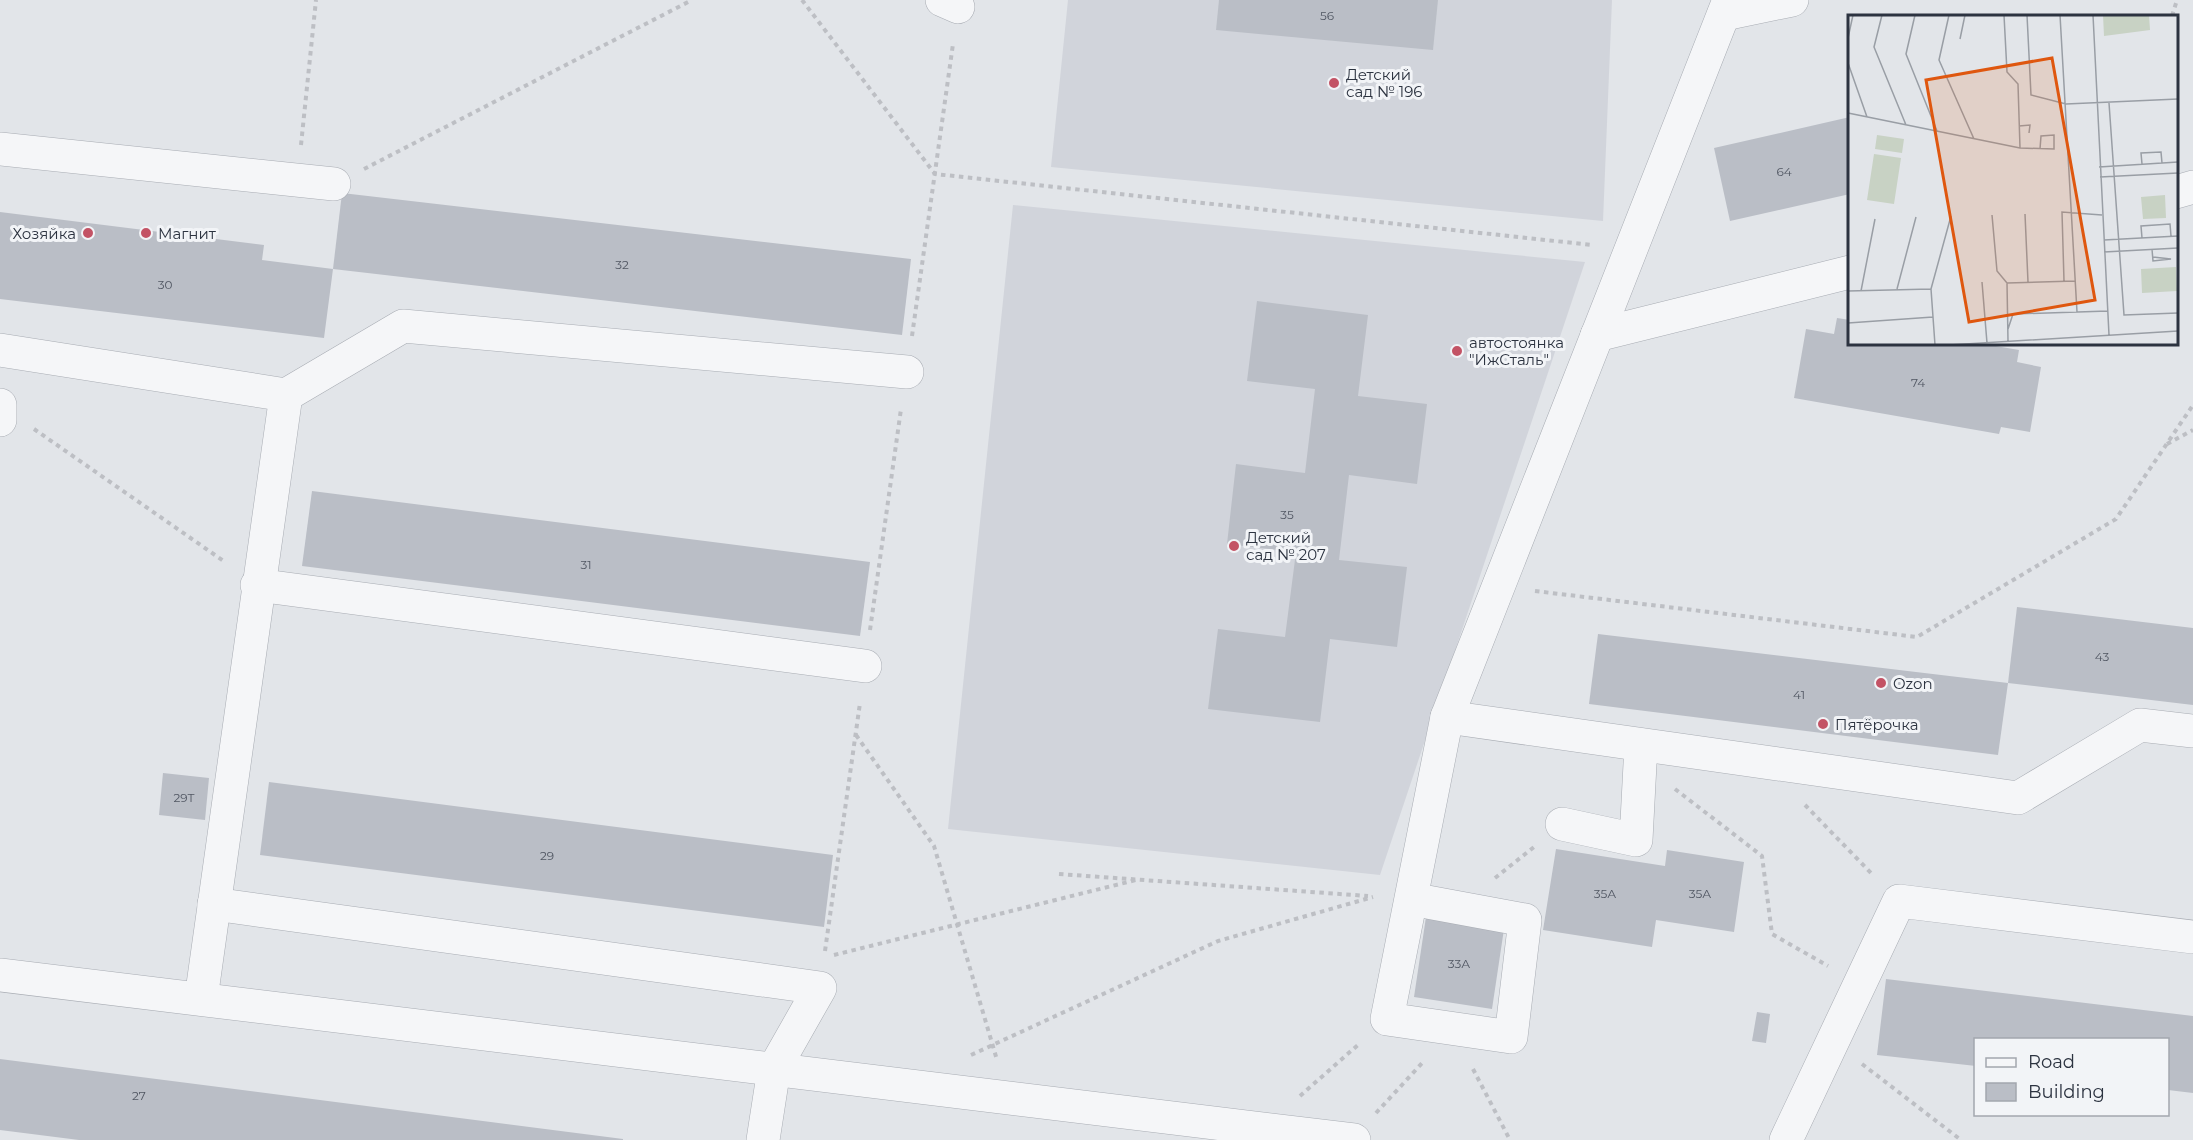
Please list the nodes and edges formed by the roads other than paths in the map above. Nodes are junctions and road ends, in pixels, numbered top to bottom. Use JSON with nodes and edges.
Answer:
{"nodes":[{"id":1,"x":1792,"y":0,"type":"edge"},
{"id":2,"x":1726,"y":7,"type":"edge"},
{"id":3,"x":0,"y":149,"type":"edge"},
{"id":4,"x":334,"y":184,"type":"road end"},
{"id":5,"x":2193,"y":188,"type":"edge"},
{"id":6,"x":2178,"y":192,"type":"edge"},
{"id":7,"x":1848,"y":273,"type":"edge"},
{"id":8,"x":1597,"y":335,"type":"junction"},
{"id":9,"x":0,"y":350,"type":"edge"},
{"id":10,"x":907,"y":372,"type":"road end"},
{"id":11,"x":286,"y":395,"type":"junction"},
{"id":12,"x":257,"y":585,"type":"junction"},
{"id":13,"x":865,"y":666,"type":"road end"},
{"id":14,"x":1447,"y":717,"type":"junction"},
{"id":15,"x":2193,"y":731,"type":"edge"},
{"id":16,"x":1641,"y":745,"type":"junction"},
{"id":17,"x":1562,"y":824,"type":"road end"},
{"id":18,"x":1412,"y":892,"type":"junction"},
{"id":19,"x":214,"y":904,"type":"junction"},
{"id":20,"x":2193,"y":937,"type":"edge"},
{"id":21,"x":0,"y":975,"type":"edge"},
{"id":22,"x":201,"y":999,"type":"junction"},
{"id":23,"x":774,"y":1069,"type":"junction"},
{"id":24,"x":763,"y":1140,"type":"edge"},
{"id":25,"x":1353,"y":1140,"type":"edge"},
{"id":26,"x":1786,"y":1140,"type":"edge"}],
"edges":[{"from":1,"to":2,"type":"lane"},
{"from":2,"to":8,"type":"lane"},
{"from":3,"to":4,"type":"lane"},
{"from":5,"to":6,"type":"lane"},
{"from":7,"to":8,"type":"lane"},
{"from":8,"to":14,"type":"lane"},
{"from":9,"to":11,"type":"lane"},
{"from":10,"to":11,"type":"lane"},
{"from":11,"to":12,"type":"lane"},
{"from":12,"to":13,"type":"lane"},
{"from":12,"to":19,"type":"lane"},
{"from":14,"to":16,"type":"lane"},
{"from":14,"to":18,"type":"lane"},
{"from":15,"to":16,"type":"lane"},
{"from":16,"to":17,"type":"lane"},
{"from":18,"to":18,"type":"lane"},
{"from":19,"to":22,"type":"lane"},
{"from":19,"to":23,"type":"lane"},
{"from":20,"to":26,"type":"lane"},
{"from":21,"to":22,"type":"lane"},
{"from":22,"to":23,"type":"lane"},
{"from":23,"to":24,"type":"lane"},
{"from":23,"to":25,"type":"lane"}]}
